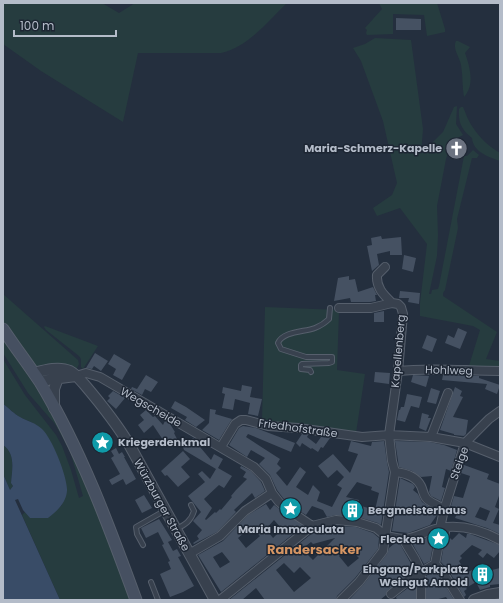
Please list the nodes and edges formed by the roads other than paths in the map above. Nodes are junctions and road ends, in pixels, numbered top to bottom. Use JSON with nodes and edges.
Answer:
{"nodes":[{"id":1,"x":385,"y":267,"type":"dead end"},
{"id":2,"x":392,"y":303,"type":"junction"},
{"id":3,"x":330,"y":308,"type":"dead end"},
{"id":4,"x":339,"y":308,"type":"dead end"},
{"id":5,"x":3,"y":329,"type":"edge"},
{"id":6,"x":398,"y":371,"type":"junction"},
{"id":7,"x":500,"y":371,"type":"edge"},
{"id":8,"x":311,"y":372,"type":"dead end"},
{"id":9,"x":76,"y":376,"type":"junction"},
{"id":10,"x":37,"y":378,"type":"junction"},
{"id":11,"x":58,"y":378,"type":"junction"},
{"id":12,"x":448,"y":393,"type":"dead end"},
{"id":13,"x":54,"y":408,"type":"junction"},
{"id":14,"x":500,"y":411,"type":"edge"},
{"id":15,"x":388,"y":435,"type":"junction"},
{"id":16,"x":431,"y":437,"type":"junction"},
{"id":17,"x":465,"y":443,"type":"junction"},
{"id":18,"x":221,"y":447,"type":"junction"},
{"id":19,"x":500,"y":457,"type":"edge"},
{"id":20,"x":395,"y":472,"type":"junction"},
{"id":21,"x":272,"y":493,"type":"junction"},
{"id":22,"x":191,"y":505,"type":"dead end"},
{"id":23,"x":165,"y":510,"type":"junction"},
{"id":24,"x":444,"y":510,"type":"junction"},
{"id":25,"x":312,"y":526,"type":"junction"},
{"id":26,"x":443,"y":527,"type":"junction"},
{"id":27,"x":176,"y":530,"type":"junction"},
{"id":28,"x":386,"y":536,"type":"junction"},
{"id":29,"x":403,"y":539,"type":"junction"},
{"id":30,"x":500,"y":540,"type":"edge"},
{"id":31,"x":143,"y":545,"type":"dead end"},
{"id":32,"x":189,"y":554,"type":"junction"},
{"id":33,"x":435,"y":564,"type":"junction"},
{"id":34,"x":420,"y":573,"type":"junction"},
{"id":35,"x":151,"y":582,"type":"dead end"},
{"id":36,"x":500,"y":593,"type":"edge"},
{"id":37,"x":391,"y":594,"type":"dead end"},
{"id":38,"x":136,"y":600,"type":"edge"},
{"id":39,"x":158,"y":600,"type":"edge"},
{"id":40,"x":215,"y":600,"type":"edge"},
{"id":41,"x":220,"y":600,"type":"edge"},
{"id":42,"x":341,"y":600,"type":"edge"},
{"id":43,"x":421,"y":600,"type":"edge"},
{"id":44,"x":460,"y":600,"type":"edge"},
{"id":45,"x":474,"y":600,"type":"edge"}],
"edges":[{"from":1,"to":2,"type":"street"},
{"from":2,"to":4,"type":"street","name":"Kapellenberg"},
{"from":2,"to":6,"type":"street","name":"Kapellenberg"},
{"from":3,"to":8,"type":"lane"},
{"from":5,"to":10,"type":"main road"},
{"from":6,"to":7,"type":"street","name":"Hohlweg"},
{"from":6,"to":15,"type":"street","name":"Kapellenberg"},
{"from":9,"to":10,"type":"street","name":"Würzburger Straße"},
{"from":9,"to":11,"type":"street"},
{"from":9,"to":18,"type":"street","name":"Wegscheide"},
{"from":9,"to":23,"type":"street","name":"Würzburger Straße"},
{"from":10,"to":11,"type":"street"},
{"from":10,"to":13,"type":"main road"},
{"from":11,"to":13,"type":"street"},
{"from":12,"to":16,"type":"street"},
{"from":13,"to":38,"type":"main road"},
{"from":14,"to":17,"type":"street","name":"Steige"},
{"from":15,"to":16,"type":"street","name":"Friedhofstraße"},
{"from":15,"to":18,"type":"street","name":"Friedhofstraße"},
{"from":15,"to":20,"type":"street","name":"Kapellenberg"},
{"from":16,"to":17,"type":"street","name":"Friedhofstraße"},
{"from":17,"to":19,"type":"street","name":"Friedhofstraße"},
{"from":17,"to":24,"type":"street","name":"Steige"},
{"from":18,"to":21,"type":"street","name":"Wegscheide"},
{"from":20,"to":24,"type":"street"},
{"from":20,"to":28,"type":"street"},
{"from":21,"to":25,"type":"street","name":"Wegscheide"},
{"from":21,"to":32,"type":"street"},
{"from":22,"to":27,"type":"lane"},
{"from":23,"to":27,"type":"street","name":"Würzburger Straße"},
{"from":23,"to":31,"type":"lane"},
{"from":24,"to":26,"type":"street","name":"Steige"},
{"from":25,"to":28,"type":"street"},
{"from":25,"to":41,"type":"street"},
{"from":26,"to":29,"type":"street"},
{"from":26,"to":30,"type":"street"},
{"from":26,"to":33,"type":"street","name":"Steige"},
{"from":27,"to":32,"type":"street","name":"Würzburger Straße"},
{"from":28,"to":29,"type":"street"},
{"from":28,"to":42,"type":"street"},
{"from":29,"to":34,"type":"street"},
{"from":32,"to":40,"type":"street","name":"Würzburger Straße"},
{"from":33,"to":34,"type":"street"},
{"from":33,"to":44,"type":"street"},
{"from":34,"to":37,"type":"street"},
{"from":34,"to":43,"type":"street"},
{"from":35,"to":39,"type":"lane"},
{"from":36,"to":45,"type":"street"}]}
